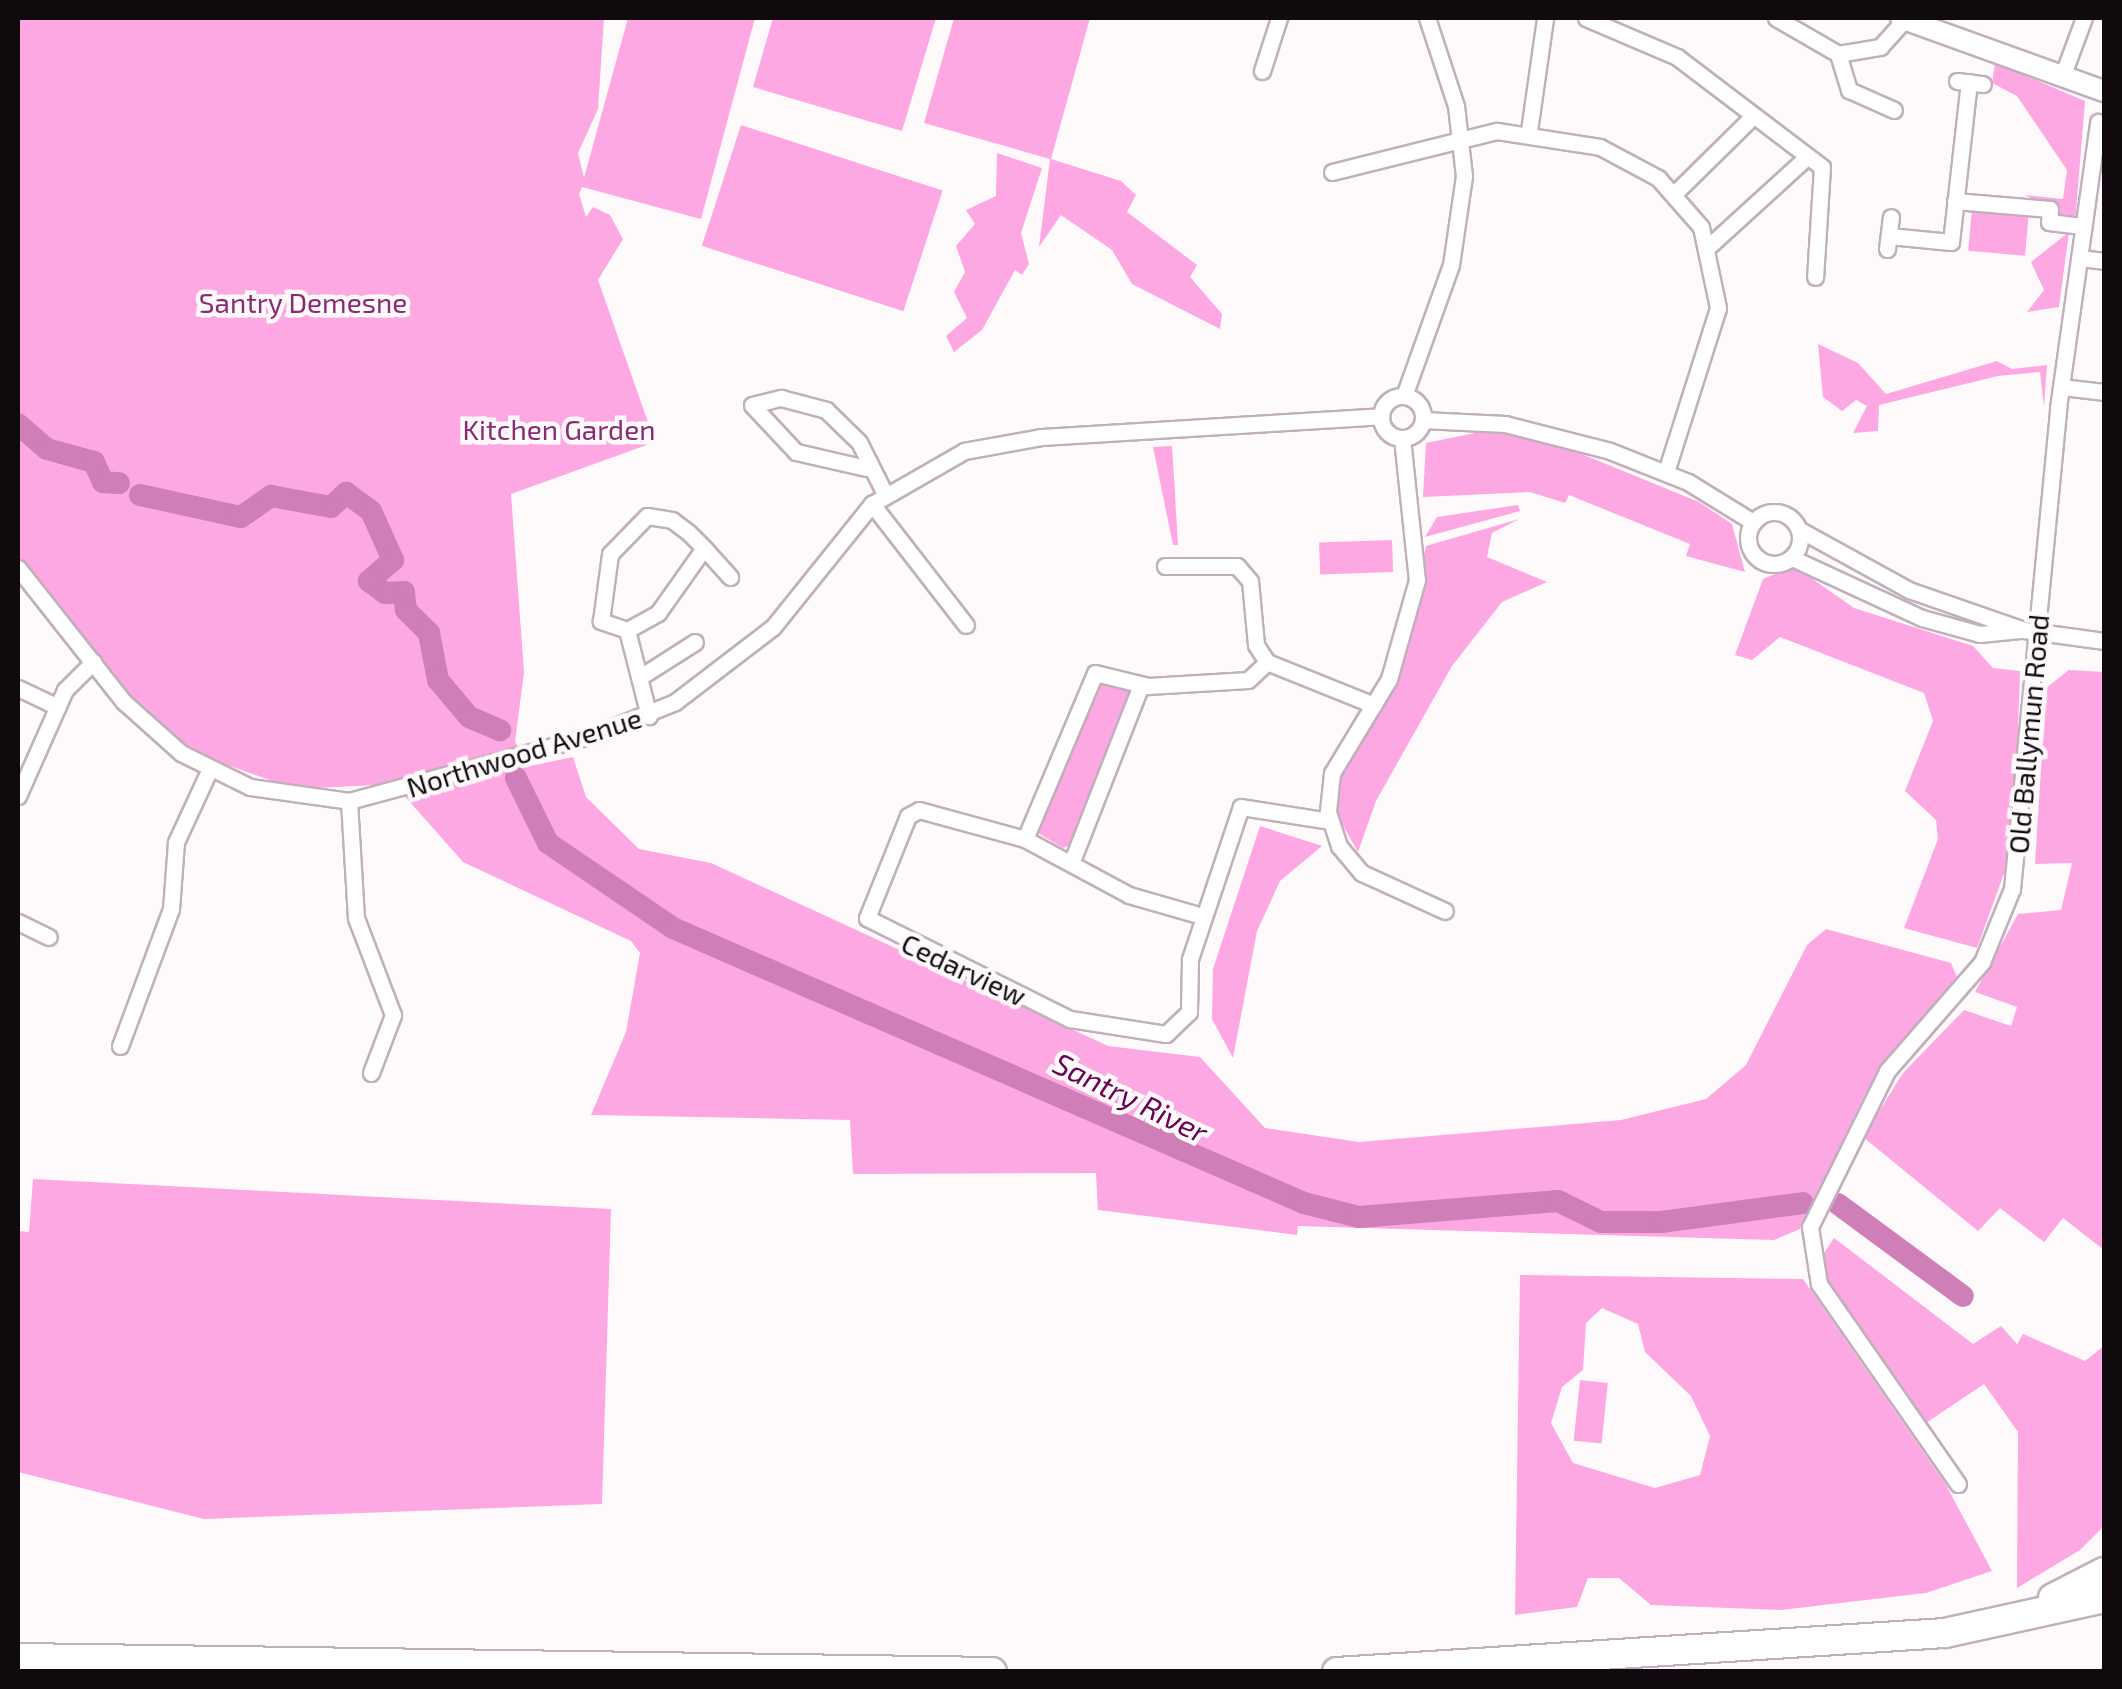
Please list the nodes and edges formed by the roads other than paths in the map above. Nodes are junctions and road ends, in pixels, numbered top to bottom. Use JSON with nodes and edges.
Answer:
{"nodes":[{"id":1,"x":1279,"y":18,"type":"edge"},
{"id":2,"x":1427,"y":18,"type":"edge"},
{"id":3,"x":1545,"y":18,"type":"edge"},
{"id":4,"x":1586,"y":18,"type":"edge"},
{"id":5,"x":1776,"y":18,"type":"edge"},
{"id":6,"x":1903,"y":18,"type":"edge"},
{"id":7,"x":2084,"y":18,"type":"edge"},
{"id":8,"x":1838,"y":54,"type":"junction"},
{"id":9,"x":1262,"y":71,"type":"dead end"},
{"id":10,"x":2062,"y":77,"type":"junction"},
{"id":11,"x":1969,"y":83,"type":"dead end"},
{"id":12,"x":2104,"y":90,"type":"edge"},
{"id":13,"x":1894,"y":110,"type":"dead end"},
{"id":14,"x":1751,"y":118,"type":"junction"},
{"id":15,"x":2098,"y":122,"type":"dead end"},
{"id":16,"x":1529,"y":131,"type":"junction"},
{"id":17,"x":1461,"y":135,"type":"junction"},
{"id":18,"x":1806,"y":157,"type":"junction"},
{"id":19,"x":1332,"y":172,"type":"dead end"},
{"id":20,"x":1675,"y":193,"type":"junction"},
{"id":21,"x":1955,"y":200,"type":"junction"},
{"id":22,"x":1891,"y":218,"type":"dead end"},
{"id":23,"x":2084,"y":226,"type":"junction"},
{"id":24,"x":1708,"y":247,"type":"junction"},
{"id":25,"x":2080,"y":258,"type":"junction"},
{"id":26,"x":2104,"y":261,"type":"edge"},
{"id":27,"x":1815,"y":278,"type":"dead end"},
{"id":28,"x":2061,"y":387,"type":"junction"},
{"id":29,"x":2104,"y":392,"type":"edge"},
{"id":30,"x":1404,"y":396,"type":"junction"},
{"id":31,"x":1381,"y":416,"type":"junction"},
{"id":32,"x":1424,"y":420,"type":"junction"},
{"id":33,"x":1402,"y":438,"type":"junction"},
{"id":34,"x":866,"y":468,"type":"junction"},
{"id":35,"x":1666,"y":472,"type":"junction"},
{"id":36,"x":878,"y":499,"type":"junction"},
{"id":37,"x":1752,"y":522,"type":"junction"},
{"id":38,"x":1800,"y":530,"type":"junction"},
{"id":39,"x":704,"y":548,"type":"junction"},
{"id":40,"x":1792,"y":558,"type":"junction"},
{"id":41,"x":1164,"y":566,"type":"dead end"},
{"id":42,"x":18,"y":568,"type":"edge"},
{"id":43,"x":730,"y":576,"type":"dead end"},
{"id":44,"x":966,"y":625,"type":"dead end"},
{"id":45,"x":626,"y":630,"type":"junction"},
{"id":46,"x":2030,"y":631,"type":"junction"},
{"id":47,"x":2104,"y":641,"type":"edge"},
{"id":48,"x":695,"y":642,"type":"dead end"},
{"id":49,"x":93,"y":662,"type":"junction"},
{"id":50,"x":1267,"y":662,"type":"junction"},
{"id":51,"x":640,"y":677,"type":"junction"},
{"id":52,"x":1141,"y":685,"type":"junction"},
{"id":53,"x":18,"y":688,"type":"edge"},
{"id":54,"x":1374,"y":704,"type":"junction"},
{"id":55,"x":58,"y":706,"type":"junction"},
{"id":56,"x":649,"y":716,"type":"junction"},
{"id":57,"x":209,"y":771,"type":"junction"},
{"id":58,"x":18,"y":796,"type":"edge"},
{"id":59,"x":348,"y":801,"type":"junction"},
{"id":60,"x":1330,"y":822,"type":"junction"},
{"id":61,"x":1025,"y":839,"type":"junction"},
{"id":62,"x":1072,"y":861,"type":"junction"},
{"id":63,"x":1445,"y":911,"type":"dead end"},
{"id":64,"x":1202,"y":916,"type":"junction"},
{"id":65,"x":18,"y":922,"type":"edge"},
{"id":66,"x":49,"y":937,"type":"dead end"},
{"id":67,"x":120,"y":1046,"type":"dead end"},
{"id":68,"x":372,"y":1073,"type":"dead end"},
{"id":69,"x":1958,"y":1484,"type":"dead end"},
{"id":70,"x":2104,"y":1572,"type":"edge"},
{"id":71,"x":2104,"y":1598,"type":"edge"},
{"id":72,"x":1860,"y":1639,"type":"junction"},
{"id":73,"x":18,"y":1658,"type":"edge"},
{"id":74,"x":992,"y":1672,"type":"edge"},
{"id":75,"x":1336,"y":1672,"type":"edge"}],
"edges":[{"from":1,"to":9,"type":"street"},
{"from":2,"to":17,"type":"street"},
{"from":3,"to":16,"type":"street"},
{"from":4,"to":14,"type":"street"},
{"from":5,"to":8,"type":"street"},
{"from":6,"to":8,"type":"street"},
{"from":6,"to":10,"type":"main road"},
{"from":7,"to":10,"type":"street"},
{"from":8,"to":13,"type":"street"},
{"from":10,"to":12,"type":"main road"},
{"from":11,"to":21,"type":"street"},
{"from":14,"to":18,"type":"street"},
{"from":14,"to":20,"type":"street"},
{"from":15,"to":23,"type":"street","name":"Old Ballymun Road"},
{"from":16,"to":17,"type":"street"},
{"from":16,"to":20,"type":"street"},
{"from":17,"to":19,"type":"street"},
{"from":17,"to":30,"type":"street"},
{"from":18,"to":24,"type":"street"},
{"from":18,"to":27,"type":"street"},
{"from":20,"to":24,"type":"street"},
{"from":21,"to":22,"type":"street"},
{"from":21,"to":23,"type":"street"},
{"from":23,"to":25,"type":"street","name":"Old Ballymun Road"},
{"from":24,"to":35,"type":"street"},
{"from":25,"to":26,"type":"street"},
{"from":25,"to":28,"type":"street","name":"Old Ballymun Road"},
{"from":28,"to":29,"type":"street"},
{"from":28,"to":46,"type":"street","name":"Old Ballymun Road"},
{"from":30,"to":31,"type":"street"},
{"from":30,"to":32,"type":"street"},
{"from":31,"to":33,"type":"street"},
{"from":31,"to":36,"type":"street","name":"Northwood Avenue"},
{"from":32,"to":33,"type":"street"},
{"from":32,"to":35,"type":"street"},
{"from":33,"to":54,"type":"street"},
{"from":34,"to":34,"type":"street"},
{"from":34,"to":36,"type":"street"},
{"from":35,"to":37,"type":"street"},
{"from":36,"to":44,"type":"street"},
{"from":36,"to":56,"type":"street","name":"Northwood Avenue"},
{"from":37,"to":38,"type":"street"},
{"from":37,"to":40,"type":"street"},
{"from":38,"to":40,"type":"street"},
{"from":38,"to":46,"type":"street"},
{"from":39,"to":43,"type":"street"},
{"from":39,"to":45,"type":"street"},
{"from":39,"to":45,"type":"street"},
{"from":40,"to":46,"type":"street"},
{"from":41,"to":50,"type":"street"},
{"from":42,"to":49,"type":"street","name":"Northwood Avenue"},
{"from":45,"to":51,"type":"street"},
{"from":46,"to":47,"type":"street"},
{"from":46,"to":69,"type":"street","name":"Old Ballymun Road"},
{"from":48,"to":51,"type":"street"},
{"from":49,"to":55,"type":"street"},
{"from":49,"to":57,"type":"street","name":"Northwood Avenue"},
{"from":50,"to":52,"type":"street"},
{"from":50,"to":54,"type":"street"},
{"from":51,"to":56,"type":"street"},
{"from":52,"to":61,"type":"street"},
{"from":52,"to":62,"type":"street"},
{"from":53,"to":55,"type":"street"},
{"from":54,"to":60,"type":"street"},
{"from":55,"to":58,"type":"street"},
{"from":56,"to":59,"type":"street","name":"Northwood Avenue"},
{"from":57,"to":59,"type":"street","name":"Northwood Avenue"},
{"from":57,"to":67,"type":"street"},
{"from":59,"to":68,"type":"street"},
{"from":60,"to":63,"type":"street"},
{"from":60,"to":64,"type":"street","name":"Cedarview"},
{"from":61,"to":62,"type":"street","name":"Cedarview"},
{"from":61,"to":64,"type":"street","name":"Cedarview"},
{"from":62,"to":64,"type":"street","name":"Cedarview"},
{"from":65,"to":66,"type":"street"},
{"from":70,"to":72,"type":"highway"},
{"from":71,"to":72,"type":"highway"},
{"from":72,"to":75,"type":"highway"},
{"from":73,"to":74,"type":"highway"}]}
